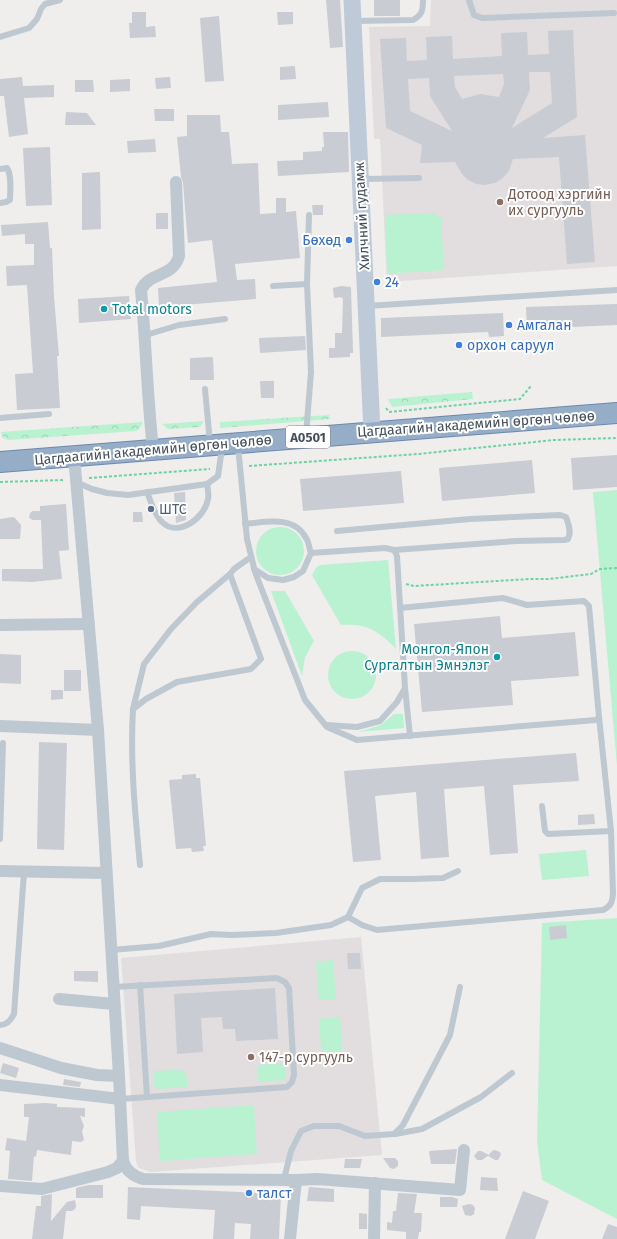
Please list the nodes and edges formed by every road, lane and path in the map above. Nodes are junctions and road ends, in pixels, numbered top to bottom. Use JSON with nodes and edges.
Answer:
{"nodes":[{"id":1,"x":60,"y":0,"type":"edge"},
{"id":2,"x":352,"y":0,"type":"edge"},
{"id":3,"x":423,"y":0,"type":"edge"},
{"id":4,"x":469,"y":0,"type":"edge"},
{"id":5,"x":614,"y":13,"type":"dead end"},
{"id":6,"x":353,"y":21,"type":"junction"},
{"id":7,"x":0,"y":37,"type":"edge"},
{"id":8,"x":0,"y":169,"type":"edge"},
{"id":9,"x":418,"y":178,"type":"dead end"},
{"id":10,"x":361,"y":180,"type":"junction"},
{"id":11,"x":176,"y":182,"type":"dead end"},
{"id":12,"x":0,"y":203,"type":"edge"},
{"id":13,"x":309,"y":215,"type":"dead end"},
{"id":14,"x":307,"y":284,"type":"junction"},
{"id":15,"x":273,"y":286,"type":"dead end"},
{"id":16,"x":617,"y":290,"type":"edge"},
{"id":17,"x":367,"y":306,"type":"junction"},
{"id":18,"x":225,"y":318,"type":"dead end"},
{"id":19,"x":146,"y":335,"type":"junction"},
{"id":20,"x":531,"y":386,"type":"dead end"},
{"id":21,"x":205,"y":388,"type":"dead end"},
{"id":22,"x":382,"y":403,"type":"dead end"},
{"id":23,"x":617,"y":413,"type":"edge"},
{"id":24,"x":50,"y":414,"type":"dead end"},
{"id":25,"x":0,"y":418,"type":"edge"},
{"id":26,"x":372,"y":432,"type":"junction"},
{"id":27,"x":306,"y":437,"type":"junction"},
{"id":28,"x":617,"y":438,"type":"edge"},
{"id":29,"x":223,"y":444,"type":"junction"},
{"id":30,"x":153,"y":449,"type":"junction"},
{"id":31,"x":74,"y":456,"type":"junction"},
{"id":32,"x":0,"y":462,"type":"edge"},
{"id":33,"x":240,"y":467,"type":"junction"},
{"id":34,"x":219,"y":469,"type":"junction"},
{"id":35,"x":76,"y":480,"type":"junction"},
{"id":36,"x":0,"y":482,"type":"edge"},
{"id":37,"x":207,"y":484,"type":"junction"},
{"id":38,"x":147,"y":492,"type":"junction"},
{"id":39,"x":245,"y":524,"type":"junction"},
{"id":40,"x":337,"y":531,"type":"dead end"},
{"id":41,"x":394,"y":550,"type":"junction"},
{"id":42,"x":311,"y":553,"type":"junction"},
{"id":43,"x":251,"y":557,"type":"junction"},
{"id":44,"x":617,"y":568,"type":"edge"},
{"id":45,"x":254,"y":569,"type":"junction"},
{"id":46,"x":230,"y":574,"type":"junction"},
{"id":47,"x":398,"y":580,"type":"junction"},
{"id":48,"x":400,"y":608,"type":"junction"},
{"id":49,"x":88,"y":624,"type":"junction"},
{"id":50,"x":0,"y":625,"type":"edge"},
{"id":51,"x":405,"y":688,"type":"junction"},
{"id":52,"x":132,"y":709,"type":"junction"},
{"id":53,"x":599,"y":717,"type":"junction"},
{"id":54,"x":325,"y":725,"type":"junction"},
{"id":55,"x":0,"y":726,"type":"edge"},
{"id":56,"x":98,"y":730,"type":"junction"},
{"id":57,"x":410,"y":736,"type":"junction"},
{"id":58,"x":3,"y":742,"type":"dead end"},
{"id":59,"x":542,"y":806,"type":"dead end"},
{"id":60,"x":611,"y":831,"type":"junction"},
{"id":61,"x":0,"y":839,"type":"edge"},
{"id":62,"x":140,"y":865,"type":"dead end"},
{"id":63,"x":0,"y":871,"type":"edge"},
{"id":64,"x":458,"y":871,"type":"dead end"},
{"id":65,"x":24,"y":872,"type":"junction"},
{"id":66,"x":106,"y":873,"type":"junction"},
{"id":67,"x":348,"y":917,"type":"junction"},
{"id":68,"x":111,"y":950,"type":"junction"},
{"id":69,"x":140,"y":985,"type":"junction"},
{"id":70,"x":113,"y":987,"type":"junction"},
{"id":71,"x":460,"y":987,"type":"dead end"},
{"id":72,"x":59,"y":999,"type":"dead end"},
{"id":73,"x":114,"y":1004,"type":"junction"},
{"id":74,"x":0,"y":1024,"type":"edge"},
{"id":75,"x":0,"y":1048,"type":"edge"},
{"id":76,"x":512,"y":1073,"type":"dead end"},
{"id":77,"x":119,"y":1076,"type":"junction"},
{"id":78,"x":0,"y":1085,"type":"edge"},
{"id":79,"x":147,"y":1097,"type":"junction"},
{"id":80,"x":120,"y":1098,"type":"junction"},
{"id":81,"x":394,"y":1134,"type":"junction"},
{"id":82,"x":464,"y":1150,"type":"dead end"},
{"id":83,"x":123,"y":1161,"type":"junction"},
{"id":84,"x":290,"y":1179,"type":"junction"},
{"id":85,"x":375,"y":1183,"type":"junction"},
{"id":86,"x":0,"y":1186,"type":"edge"},
{"id":87,"x":290,"y":1239,"type":"edge"},
{"id":88,"x":374,"y":1239,"type":"edge"}],
"edges":[{"from":1,"to":7,"type":"lane"},
{"from":2,"to":6,"type":"main road","name":"Хилчний гудамж"},
{"from":3,"to":6,"type":"lane"},
{"from":4,"to":5,"type":"lane"},
{"from":6,"to":10,"type":"main road","name":"Хилчний гудамж"},
{"from":8,"to":12,"type":"lane"},
{"from":9,"to":10,"type":"lane"},
{"from":10,"to":17,"type":"main road","name":"Хилчний гудамж"},
{"from":11,"to":19,"type":"street"},
{"from":13,"to":14,"type":"lane"},
{"from":14,"to":15,"type":"lane"},
{"from":14,"to":27,"type":"lane"},
{"from":16,"to":17,"type":"lane"},
{"from":17,"to":26,"type":"main road","name":"Хилчний гудамж"},
{"from":18,"to":19,"type":"lane"},
{"from":19,"to":30,"type":"street"},
{"from":20,"to":22,"type":"path"},
{"from":21,"to":29,"type":"lane"},
{"from":23,"to":26,"type":"highway","name":"Цагдаагийн академийн өргөн чөлөө","number":"A0501"},
{"from":24,"to":25,"type":"lane"},
{"from":26,"to":27,"type":"highway","name":"Цагдаагийн академийн өргөн чөлөө","number":"A0501"},
{"from":27,"to":29,"type":"highway","name":"Цагдаагийн академийн өргөн чөлөө","number":"A0501"},
{"from":28,"to":33,"type":"path"},
{"from":29,"to":30,"type":"highway","name":"Цагдаагийн академийн өргөн чөлөө","number":"A0501"},
{"from":29,"to":33,"type":"lane"},
{"from":29,"to":34,"type":"lane"},
{"from":30,"to":31,"type":"highway","name":"Цагдаагийн академийн өргөн чөлөө","number":"A0501"},
{"from":31,"to":32,"type":"highway","name":"Цагдаагийн академийн өргөн чөлөө","number":"A0501"},
{"from":31,"to":35,"type":"street"},
{"from":33,"to":39,"type":"lane"},
{"from":34,"to":35,"type":"path"},
{"from":34,"to":37,"type":"lane"},
{"from":35,"to":36,"type":"path"},
{"from":35,"to":38,"type":"lane"},
{"from":35,"to":49,"type":"street"},
{"from":37,"to":38,"type":"lane"},
{"from":37,"to":38,"type":"lane"},
{"from":39,"to":42,"type":"lane"},
{"from":39,"to":43,"type":"lane"},
{"from":40,"to":41,"type":"lane"},
{"from":41,"to":42,"type":"lane"},
{"from":41,"to":47,"type":"lane"},
{"from":42,"to":45,"type":"lane"},
{"from":43,"to":45,"type":"lane"},
{"from":43,"to":46,"type":"lane"},
{"from":44,"to":47,"type":"path"},
{"from":45,"to":54,"type":"lane"},
{"from":46,"to":52,"type":"lane"},
{"from":46,"to":52,"type":"lane"},
{"from":47,"to":48,"type":"lane"},
{"from":48,"to":51,"type":"lane"},
{"from":48,"to":53,"type":"lane"},
{"from":49,"to":50,"type":"street"},
{"from":49,"to":56,"type":"street"},
{"from":51,"to":54,"type":"lane"},
{"from":51,"to":57,"type":"lane"},
{"from":52,"to":62,"type":"lane"},
{"from":53,"to":57,"type":"lane"},
{"from":53,"to":60,"type":"lane"},
{"from":54,"to":57,"type":"lane"},
{"from":55,"to":56,"type":"street"},
{"from":56,"to":66,"type":"street"},
{"from":58,"to":61,"type":"lane"},
{"from":59,"to":60,"type":"lane"},
{"from":60,"to":67,"type":"lane"},
{"from":63,"to":65,"type":"street"},
{"from":64,"to":67,"type":"lane"},
{"from":65,"to":66,"type":"street"},
{"from":65,"to":74,"type":"lane"},
{"from":66,"to":68,"type":"street"},
{"from":67,"to":68,"type":"lane"},
{"from":68,"to":70,"type":"street"},
{"from":69,"to":70,"type":"lane"},
{"from":69,"to":79,"type":"lane"},
{"from":69,"to":79,"type":"lane"},
{"from":70,"to":73,"type":"street"},
{"from":71,"to":81,"type":"lane"},
{"from":72,"to":73,"type":"street"},
{"from":73,"to":77,"type":"street"},
{"from":75,"to":77,"type":"street"},
{"from":76,"to":81,"type":"lane"},
{"from":77,"to":80,"type":"street"},
{"from":78,"to":80,"type":"street"},
{"from":79,"to":80,"type":"lane"},
{"from":80,"to":83,"type":"street"},
{"from":81,"to":84,"type":"lane"},
{"from":82,"to":85,"type":"street"},
{"from":83,"to":84,"type":"street"},
{"from":83,"to":86,"type":"street"},
{"from":84,"to":85,"type":"street"},
{"from":84,"to":87,"type":"street"},
{"from":85,"to":88,"type":"street"}]}
